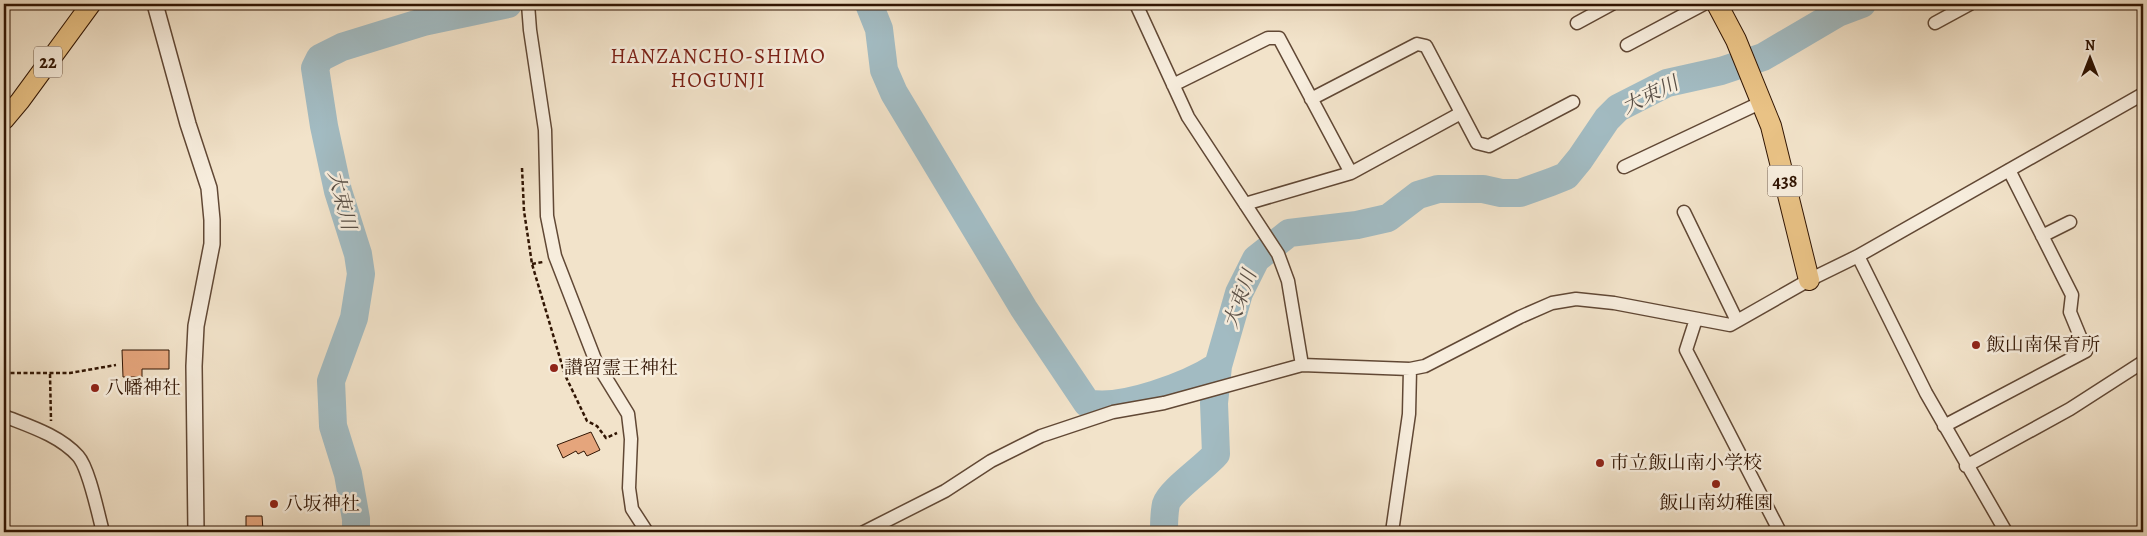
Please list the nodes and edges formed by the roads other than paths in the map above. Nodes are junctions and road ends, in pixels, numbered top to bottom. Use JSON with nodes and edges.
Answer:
{"nodes":[{"id":1,"x":90,"y":4,"type":"edge"},
{"id":2,"x":155,"y":4,"type":"edge"},
{"id":3,"x":1136,"y":4,"type":"edge"},
{"id":4,"x":1612,"y":4,"type":"edge"},
{"id":5,"x":1704,"y":4,"type":"edge"},
{"id":6,"x":1717,"y":4,"type":"edge"},
{"id":7,"x":1970,"y":4,"type":"edge"},
{"id":8,"x":528,"y":6,"type":"edge"},
{"id":9,"x":1577,"y":23,"type":"dead end"},
{"id":10,"x":1935,"y":23,"type":"dead end"},
{"id":11,"x":1626,"y":46,"type":"dead end"},
{"id":12,"x":1173,"y":85,"type":"junction"},
{"id":13,"x":1758,"y":93,"type":"junction"},
{"id":14,"x":2143,"y":94,"type":"edge"},
{"id":15,"x":1311,"y":99,"type":"junction"},
{"id":16,"x":1573,"y":102,"type":"dead end"},
{"id":17,"x":1461,"y":113,"type":"junction"},
{"id":18,"x":4,"y":120,"type":"edge"},
{"id":19,"x":1624,"y":168,"type":"dead end"},
{"id":20,"x":2009,"y":170,"type":"junction"},
{"id":21,"x":1351,"y":173,"type":"junction"},
{"id":22,"x":1245,"y":204,"type":"junction"},
{"id":23,"x":1684,"y":212,"type":"dead end"},
{"id":24,"x":2070,"y":222,"type":"dead end"},
{"id":25,"x":2042,"y":236,"type":"junction"},
{"id":26,"x":1858,"y":256,"type":"junction"},
{"id":27,"x":1809,"y":280,"type":"junction"},
{"id":28,"x":1696,"y":319,"type":"junction"},
{"id":29,"x":1737,"y":321,"type":"junction"},
{"id":30,"x":2143,"y":362,"type":"edge"},
{"id":31,"x":1302,"y":365,"type":"junction"},
{"id":32,"x":1410,"y":369,"type":"junction"},
{"id":33,"x":4,"y":416,"type":"edge"},
{"id":34,"x":1944,"y":426,"type":"junction"},
{"id":35,"x":1966,"y":466,"type":"junction"},
{"id":36,"x":103,"y":532,"type":"edge"},
{"id":37,"x":196,"y":532,"type":"edge"},
{"id":38,"x":647,"y":532,"type":"edge"},
{"id":39,"x":864,"y":532,"type":"edge"},
{"id":40,"x":1392,"y":532,"type":"edge"},
{"id":41,"x":1780,"y":532,"type":"edge"},
{"id":42,"x":2006,"y":532,"type":"edge"}],
"edges":[{"from":1,"to":18,"type":"main road","number":"22"},
{"from":2,"to":37,"type":"street"},
{"from":3,"to":12,"type":"street"},
{"from":4,"to":9,"type":"street"},
{"from":5,"to":11,"type":"street"},
{"from":6,"to":13,"type":"highway","number":"438"},
{"from":7,"to":10,"type":"street"},
{"from":8,"to":38,"type":"street"},
{"from":12,"to":15,"type":"street"},
{"from":12,"to":22,"type":"street"},
{"from":13,"to":19,"type":"street"},
{"from":13,"to":27,"type":"highway","number":"438"},
{"from":14,"to":20,"type":"street"},
{"from":15,"to":17,"type":"street"},
{"from":15,"to":21,"type":"street"},
{"from":16,"to":17,"type":"street"},
{"from":17,"to":21,"type":"street"},
{"from":20,"to":25,"type":"street"},
{"from":20,"to":26,"type":"street"},
{"from":21,"to":22,"type":"street"},
{"from":22,"to":31,"type":"street"},
{"from":23,"to":29,"type":"street"},
{"from":24,"to":25,"type":"street"},
{"from":25,"to":34,"type":"street"},
{"from":26,"to":27,"type":"street"},
{"from":26,"to":34,"type":"street"},
{"from":27,"to":29,"type":"street"},
{"from":28,"to":29,"type":"street"},
{"from":28,"to":32,"type":"street"},
{"from":28,"to":41,"type":"street"},
{"from":30,"to":35,"type":"street"},
{"from":31,"to":32,"type":"street"},
{"from":31,"to":39,"type":"street"},
{"from":32,"to":40,"type":"street"},
{"from":33,"to":36,"type":"street"},
{"from":34,"to":35,"type":"street"},
{"from":35,"to":42,"type":"street"}]}
